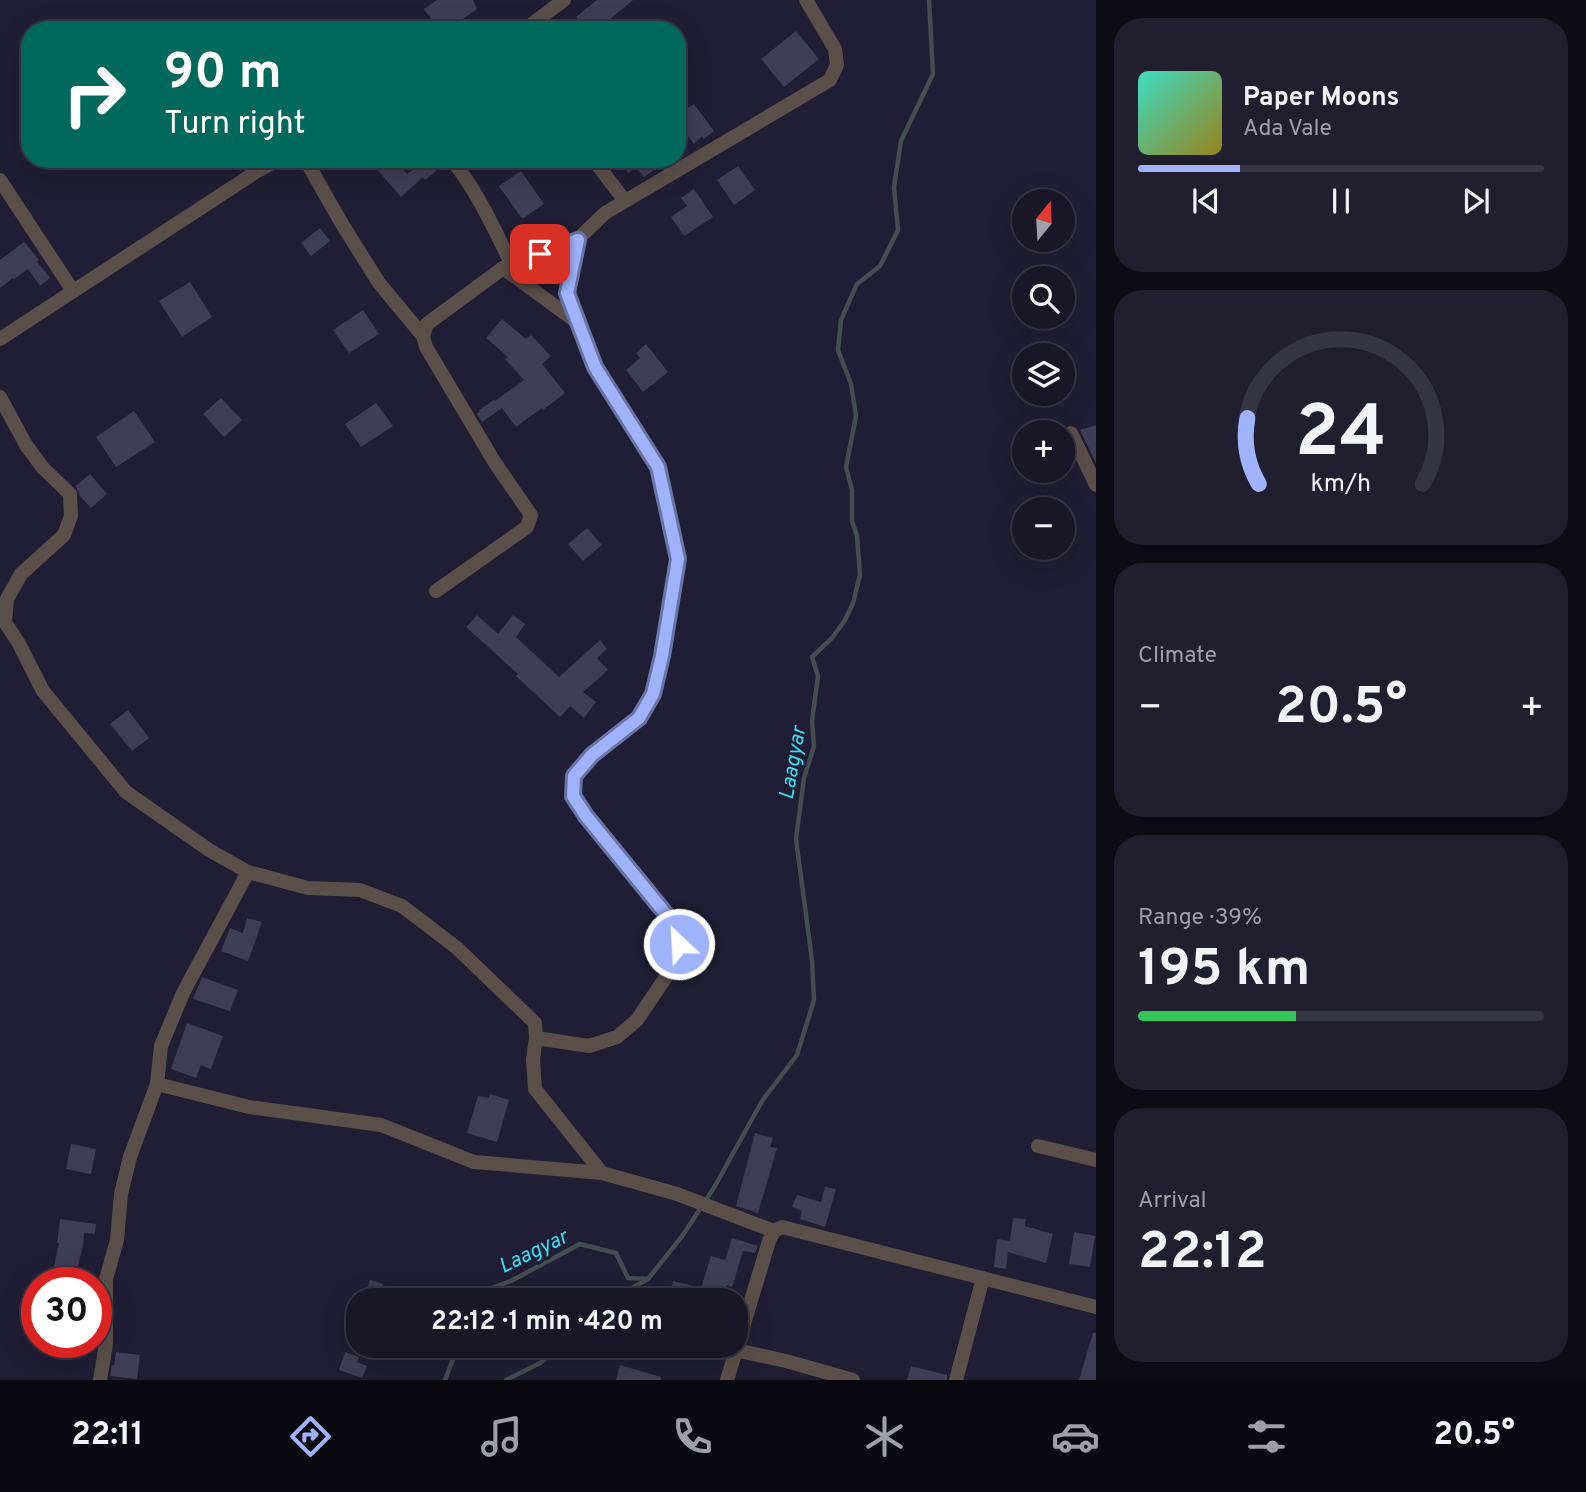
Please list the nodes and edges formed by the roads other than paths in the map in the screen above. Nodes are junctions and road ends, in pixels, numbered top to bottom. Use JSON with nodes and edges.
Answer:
{"nodes":[{"id":1,"x":564,"y":0,"type":"edge"},
{"id":2,"x":806,"y":0,"type":"edge"},
{"id":3,"x":536,"y":21,"type":"edge"},
{"id":4,"x":686,"y":165,"type":"edge"},
{"id":5,"x":263,"y":168,"type":"edge"},
{"id":6,"x":310,"y":168,"type":"edge"},
{"id":7,"x":459,"y":168,"type":"edge"},
{"id":8,"x":600,"y":168,"type":"edge"},
{"id":9,"x":681,"y":168,"type":"edge"},
{"id":10,"x":0,"y":180,"type":"edge"},
{"id":11,"x":625,"y":201,"type":"junction"},
{"id":12,"x":578,"y":240,"type":"junction"},
{"id":13,"x":508,"y":267,"type":"junction"},
{"id":14,"x":74,"y":291,"type":"junction"},
{"id":15,"x":578,"y":323,"type":"junction"},
{"id":16,"x":424,"y":336,"type":"junction"},
{"id":17,"x":0,"y":339,"type":"edge"},
{"id":18,"x":0,"y":397,"type":"edge"},
{"id":19,"x":1075,"y":443,"type":"edge"},
{"id":20,"x":1096,"y":485,"type":"edge"},
{"id":21,"x":436,"y":591,"type":"dead end"},
{"id":22,"x":248,"y":872,"type":"junction"},
{"id":23,"x":536,"y":1038,"type":"junction"},
{"id":24,"x":157,"y":1084,"type":"junction"},
{"id":25,"x":1038,"y":1146,"type":"dead end"},
{"id":26,"x":1096,"y":1160,"type":"edge"},
{"id":27,"x":601,"y":1173,"type":"junction"},
{"id":28,"x":775,"y":1231,"type":"junction"},
{"id":29,"x":983,"y":1278,"type":"junction"},
{"id":30,"x":1096,"y":1307,"type":"edge"},
{"id":31,"x":748,"y":1313,"type":"edge"},
{"id":32,"x":748,"y":1352,"type":"edge"},
{"id":33,"x":734,"y":1358,"type":"edge"},
{"id":34,"x":100,"y":1380,"type":"edge"},
{"id":35,"x":727,"y":1380,"type":"edge"},
{"id":36,"x":853,"y":1380,"type":"edge"},
{"id":37,"x":956,"y":1380,"type":"edge"}],
"edges":[{"from":1,"to":3,"type":"street"},
{"from":2,"to":4,"type":"street"},
{"from":5,"to":14,"type":"street"},
{"from":6,"to":16,"type":"street"},
{"from":7,"to":13,"type":"street"},
{"from":8,"to":11,"type":"street"},
{"from":9,"to":11,"type":"street"},
{"from":10,"to":14,"type":"street"},
{"from":11,"to":12,"type":"street"},
{"from":12,"to":13,"type":"street"},
{"from":12,"to":15,"type":"street"},
{"from":13,"to":15,"type":"street"},
{"from":13,"to":16,"type":"street"},
{"from":14,"to":17,"type":"street"},
{"from":15,"to":23,"type":"street"},
{"from":16,"to":21,"type":"street"},
{"from":18,"to":22,"type":"street"},
{"from":19,"to":20,"type":"street"},
{"from":22,"to":23,"type":"street"},
{"from":22,"to":24,"type":"street"},
{"from":23,"to":27,"type":"street"},
{"from":24,"to":27,"type":"street"},
{"from":24,"to":34,"type":"street"},
{"from":25,"to":26,"type":"street"},
{"from":27,"to":28,"type":"street"},
{"from":28,"to":29,"type":"street"},
{"from":28,"to":31,"type":"street"},
{"from":29,"to":30,"type":"street"},
{"from":29,"to":37,"type":"street"},
{"from":32,"to":36,"type":"street"},
{"from":33,"to":35,"type":"street"}]}
